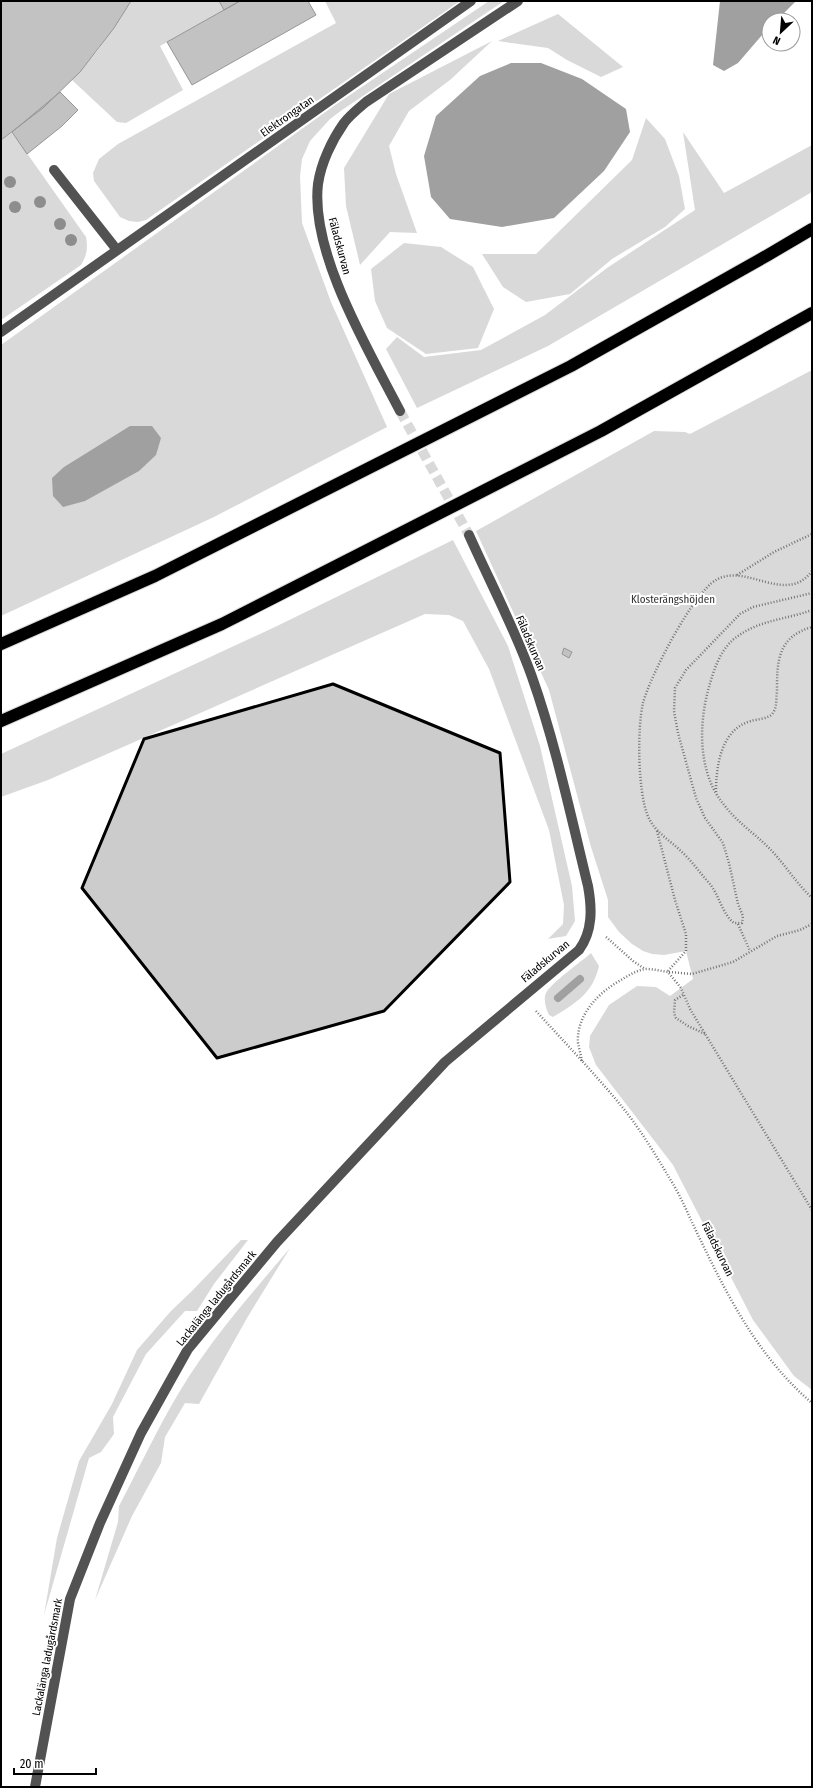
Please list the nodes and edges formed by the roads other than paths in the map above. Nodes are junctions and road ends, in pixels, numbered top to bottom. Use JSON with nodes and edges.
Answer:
{"nodes":[{"id":1,"x":471,"y":1,"type":"edge"},
{"id":2,"x":518,"y":1,"type":"edge"},
{"id":3,"x":54,"y":170,"type":"dead end"},
{"id":4,"x":812,"y":228,"type":"edge"},
{"id":5,"x":117,"y":250,"type":"junction"},
{"id":6,"x":812,"y":313,"type":"edge"},
{"id":7,"x":1,"y":332,"type":"edge"},
{"id":8,"x":400,"y":411,"type":"tunnel mouth"},
{"id":9,"x":469,"y":535,"type":"tunnel mouth"},
{"id":10,"x":1,"y":644,"type":"edge"},
{"id":11,"x":1,"y":721,"type":"edge"},
{"id":12,"x":522,"y":996,"type":"joint"},
{"id":13,"x":35,"y":1787,"type":"edge"}],
"edges":[{"from":1,"to":5,"type":"street","name":"Elektrongatan"},
{"from":2,"to":8,"type":"street","name":"Fäladskurvan"},
{"from":3,"to":5,"type":"street"},
{"from":4,"to":10,"type":"highway"},
{"from":5,"to":7,"type":"street","name":"Elektrongatan"},
{"from":6,"to":11,"type":"highway"},
{"from":9,"to":12,"type":"street","name":"Fäladskurvan"},
{"from":12,"to":13,"type":"street","name":"Lackalänga ladugårdsmark"}]}
